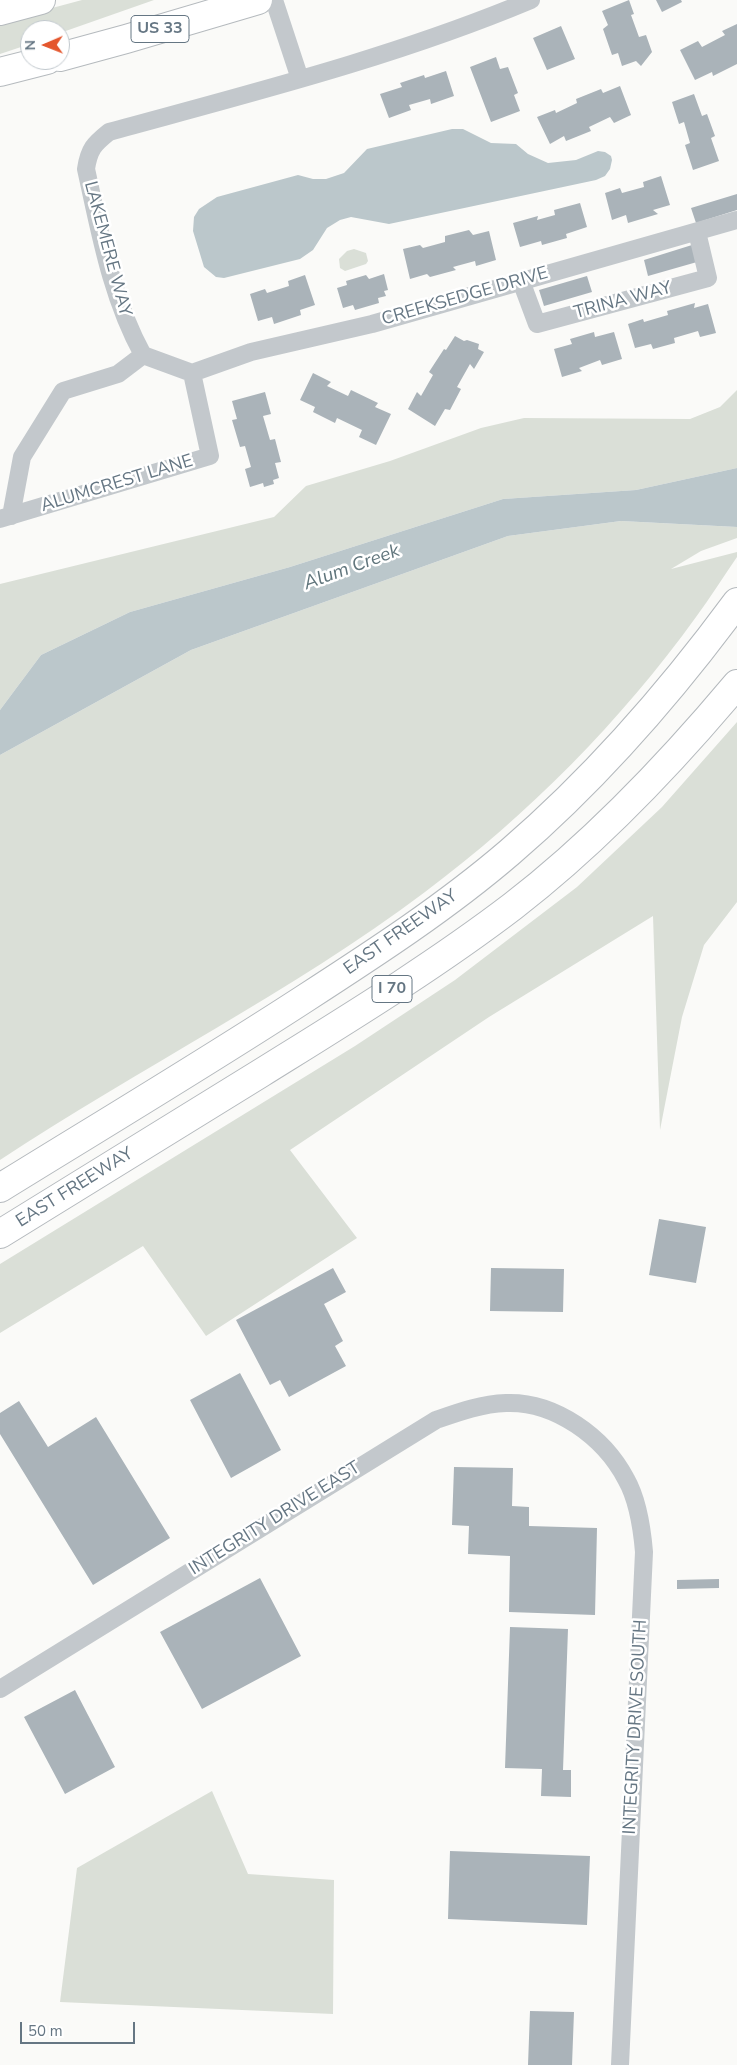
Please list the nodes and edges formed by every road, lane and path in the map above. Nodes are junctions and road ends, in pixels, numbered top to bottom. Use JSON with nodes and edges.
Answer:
{"nodes":[{"id":1,"x":41,"y":0,"type":"edge"},
{"id":2,"x":258,"y":0,"type":"edge"},
{"id":3,"x":274,"y":0,"type":"edge"},
{"id":4,"x":531,"y":0,"type":"edge"},
{"id":5,"x":0,"y":11,"type":"edge"},
{"id":6,"x":70,"y":54,"type":"edge"},
{"id":7,"x":20,"y":67,"type":"edge"},
{"id":8,"x":0,"y":72,"type":"edge"},
{"id":9,"x":300,"y":79,"type":"junction"},
{"id":10,"x":737,"y":220,"type":"edge"},
{"id":11,"x":697,"y":232,"type":"junction"},
{"id":12,"x":521,"y":281,"type":"junction"},
{"id":13,"x":143,"y":355,"type":"junction"},
{"id":14,"x":192,"y":373,"type":"junction"},
{"id":15,"x":6,"y":517,"type":"edge"},
{"id":16,"x":737,"y":602,"type":"edge"},
{"id":17,"x":737,"y":684,"type":"edge"},
{"id":18,"x":0,"y":1188,"type":"edge"},
{"id":19,"x":0,"y":1234,"type":"edge"},
{"id":20,"x":566,"y":1418,"type":"joint"},
{"id":21,"x":0,"y":1689,"type":"edge"},
{"id":22,"x":620,"y":2065,"type":"edge"}],
"edges":[{"from":1,"to":5,"type":"main road"},
{"from":2,"to":6,"type":"main road","number":"US 33"},
{"from":3,"to":9,"type":"street"},
{"from":4,"to":9,"type":"street"},
{"from":7,"to":8,"type":"main road"},
{"from":9,"to":13,"type":"street","name":"LAKEMERE WAY"},
{"from":10,"to":11,"type":"street","name":"CREEKSEDGE DRIVE"},
{"from":11,"to":12,"type":"street","name":"CREEKSEDGE DRIVE"},
{"from":11,"to":12,"type":"street","name":"TRINA WAY"},
{"from":12,"to":14,"type":"street","name":"CREEKSEDGE DRIVE"},
{"from":13,"to":14,"type":"street"},
{"from":13,"to":15,"type":"street"},
{"from":14,"to":15,"type":"street","name":"ALUMCREST LANE"},
{"from":16,"to":18,"type":"main road","name":"EAST FREEWAY","number":"I 70"},
{"from":17,"to":19,"type":"main road","name":"EAST FREEWAY","number":"I 70"},
{"from":20,"to":21,"type":"street","name":"INTEGRITY DRIVE EAST"},
{"from":20,"to":22,"type":"street","name":"INTEGRITY DRIVE SOUTH"}]}
